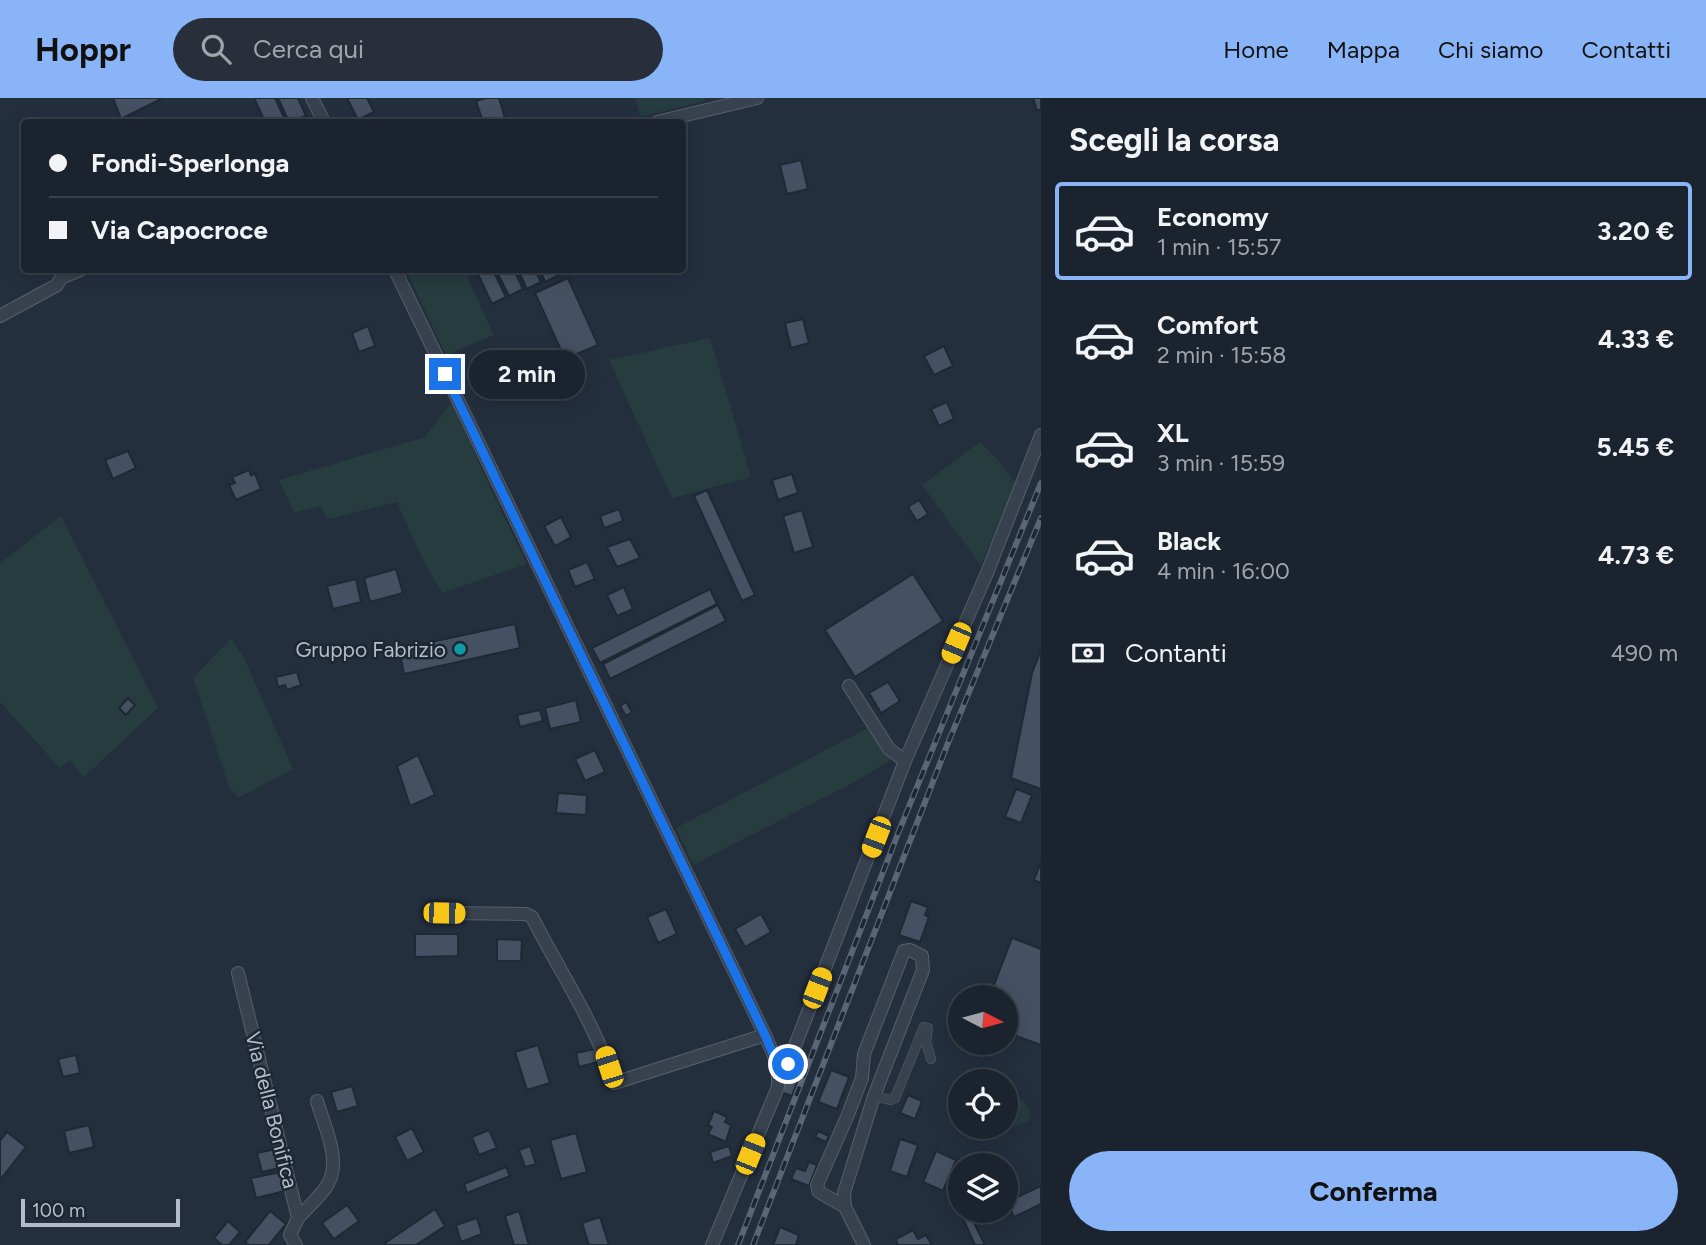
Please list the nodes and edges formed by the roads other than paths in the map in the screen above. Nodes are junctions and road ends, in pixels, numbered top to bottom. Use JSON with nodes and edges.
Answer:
{"nodes":[{"id":1,"x":312,"y":98,"type":"edge"},
{"id":2,"x":757,"y":98,"type":"edge"},
{"id":3,"x":322,"y":119,"type":"edge"},
{"id":4,"x":670,"y":119,"type":"edge"},
{"id":5,"x":73,"y":273,"type":"edge"},
{"id":6,"x":396,"y":273,"type":"edge"},
{"id":7,"x":0,"y":316,"type":"edge"},
{"id":8,"x":1041,"y":435,"type":"edge"},
{"id":9,"x":849,"y":686,"type":"dead end"},
{"id":10,"x":905,"y":761,"type":"junction"},
{"id":11,"x":444,"y":913,"type":"dead end"},
{"id":12,"x":238,"y":973,"type":"dead end"},
{"id":13,"x":765,"y":1035,"type":"junction"},
{"id":14,"x":932,"y":1059,"type":"dead end"},
{"id":15,"x":778,"y":1065,"type":"junction"},
{"id":16,"x":863,"y":1074,"type":"junction"},
{"id":17,"x":881,"y":1080,"type":"junction"},
{"id":18,"x":874,"y":1096,"type":"junction"},
{"id":19,"x":317,"y":1101,"type":"dead end"},
{"id":20,"x":843,"y":1126,"type":"junction"},
{"id":21,"x":861,"y":1134,"type":"junction"},
{"id":22,"x":845,"y":1207,"type":"junction"},
{"id":23,"x":298,"y":1218,"type":"junction"},
{"id":24,"x":296,"y":1245,"type":"edge"},
{"id":25,"x":712,"y":1245,"type":"edge"},
{"id":26,"x":864,"y":1245,"type":"edge"}],
"edges":[{"from":1,"to":3,"type":"street"},
{"from":2,"to":4,"type":"street"},
{"from":5,"to":7,"type":"street"},
{"from":6,"to":13,"type":"street"},
{"from":8,"to":10,"type":"street"},
{"from":9,"to":10,"type":"street"},
{"from":10,"to":15,"type":"street"},
{"from":11,"to":13,"type":"street"},
{"from":12,"to":23,"type":"street","name":"Via della Bonifica"},
{"from":13,"to":15,"type":"street"},
{"from":14,"to":18,"type":"street"},
{"from":15,"to":25,"type":"street"},
{"from":16,"to":17,"type":"street"},
{"from":16,"to":17,"type":"street"},
{"from":16,"to":20,"type":"street"},
{"from":17,"to":18,"type":"street"},
{"from":18,"to":21,"type":"street"},
{"from":19,"to":23,"type":"street"},
{"from":20,"to":21,"type":"street"},
{"from":20,"to":22,"type":"street"},
{"from":21,"to":22,"type":"street"},
{"from":22,"to":26,"type":"street"},
{"from":23,"to":24,"type":"street","name":"Via della Bonifica"}]}
